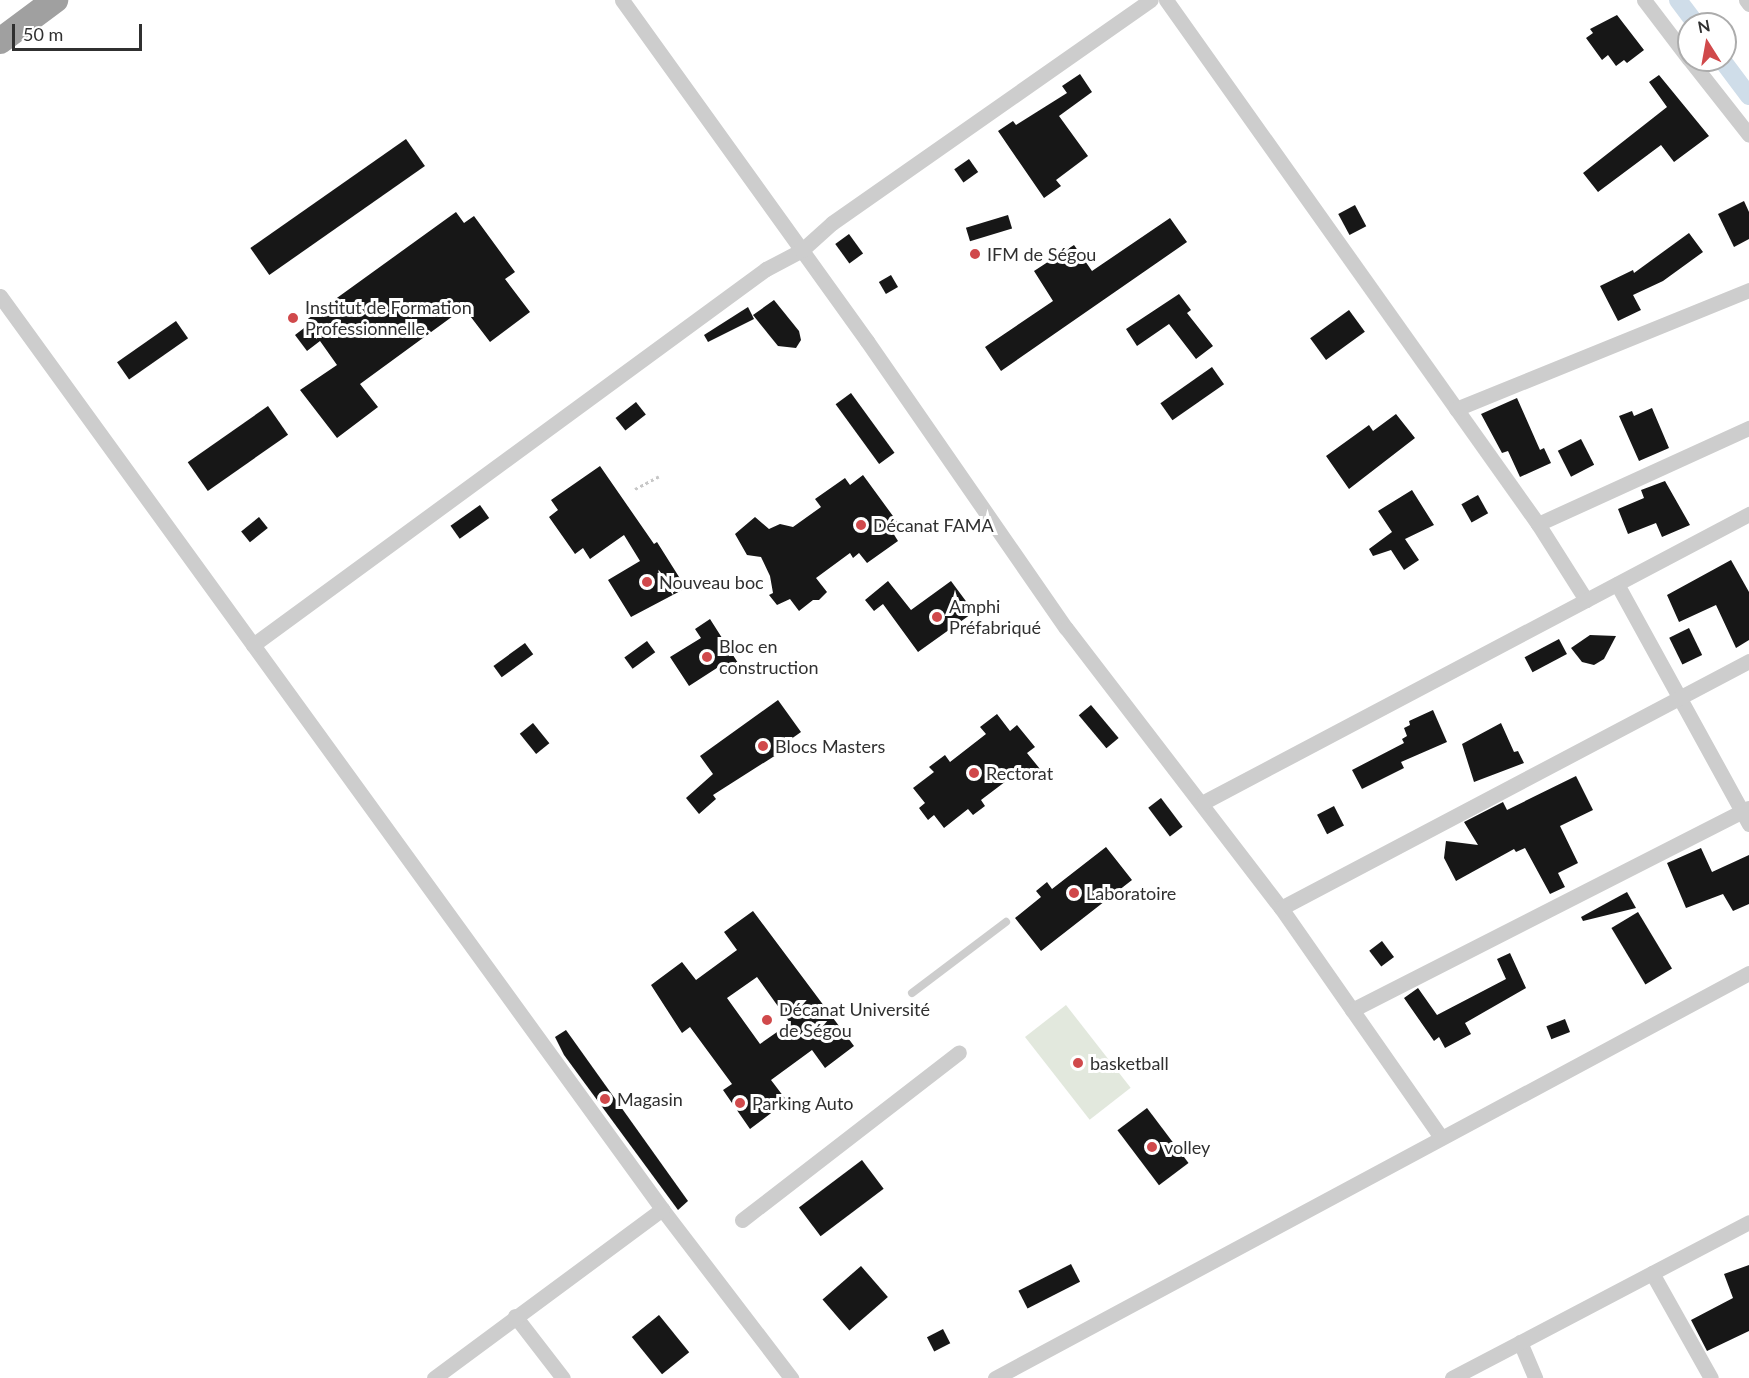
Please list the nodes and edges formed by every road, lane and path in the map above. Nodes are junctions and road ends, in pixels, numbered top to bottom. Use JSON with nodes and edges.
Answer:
{"nodes":[{"id":1,"x":56,"y":0,"type":"edge"},
{"id":2,"x":622,"y":0,"type":"edge"},
{"id":3,"x":1151,"y":0,"type":"edge"},
{"id":4,"x":1166,"y":0,"type":"edge"},
{"id":5,"x":1644,"y":0,"type":"edge"},
{"id":6,"x":0,"y":41,"type":"edge"},
{"id":7,"x":1677,"y":42,"type":"edge"},
{"id":8,"x":1700,"y":72,"type":"edge"},
{"id":9,"x":1749,"y":135,"type":"edge"},
{"id":10,"x":802,"y":250,"type":"junction"},
{"id":11,"x":1749,"y":290,"type":"edge"},
{"id":12,"x":0,"y":296,"type":"edge"},
{"id":13,"x":1456,"y":409,"type":"junction"},
{"id":14,"x":1749,"y":428,"type":"edge"},
{"id":15,"x":660,"y":476,"type":"dead end"},
{"id":16,"x":635,"y":489,"type":"dead end"},
{"id":17,"x":1749,"y":514,"type":"edge"},
{"id":18,"x":1538,"y":524,"type":"junction"},
{"id":19,"x":1617,"y":584,"type":"junction"},
{"id":20,"x":1586,"y":600,"type":"junction"},
{"id":21,"x":253,"y":645,"type":"junction"},
{"id":22,"x":1749,"y":661,"type":"edge"},
{"id":23,"x":1681,"y":697,"type":"junction"},
{"id":24,"x":1202,"y":803,"type":"junction"},
{"id":25,"x":1747,"y":814,"type":"edge"},
{"id":26,"x":1281,"y":908,"type":"junction"},
{"id":27,"x":1006,"y":922,"type":"dead end"},
{"id":28,"x":1749,"y":973,"type":"edge"},
{"id":29,"x":912,"y":993,"type":"dead end"},
{"id":30,"x":1352,"y":1010,"type":"junction"},
{"id":31,"x":958,"y":1052,"type":"dead end"},
{"id":32,"x":1441,"y":1137,"type":"junction"},
{"id":33,"x":662,"y":1209,"type":"junction"},
{"id":34,"x":742,"y":1220,"type":"dead end"},
{"id":35,"x":1749,"y":1222,"type":"edge"},
{"id":36,"x":1652,"y":1273,"type":"junction"},
{"id":37,"x":515,"y":1316,"type":"junction"},
{"id":38,"x":1520,"y":1342,"type":"junction"},
{"id":39,"x":434,"y":1378,"type":"edge"},
{"id":40,"x":563,"y":1378,"type":"edge"},
{"id":41,"x":791,"y":1378,"type":"edge"},
{"id":42,"x":995,"y":1378,"type":"edge"},
{"id":43,"x":1452,"y":1378,"type":"edge"},
{"id":44,"x":1535,"y":1378,"type":"edge"},
{"id":45,"x":1711,"y":1378,"type":"edge"}],
"edges":[{"from":1,"to":6,"type":"highway"},
{"from":2,"to":10,"type":"street"},
{"from":3,"to":10,"type":"street"},
{"from":4,"to":13,"type":"street"},
{"from":5,"to":7,"type":"street"},
{"from":8,"to":9,"type":"street"},
{"from":10,"to":21,"type":"street"},
{"from":10,"to":24,"type":"street"},
{"from":11,"to":13,"type":"street"},
{"from":12,"to":21,"type":"street"},
{"from":13,"to":18,"type":"street"},
{"from":14,"to":18,"type":"street"},
{"from":15,"to":16,"type":"path"},
{"from":17,"to":19,"type":"street"},
{"from":18,"to":20,"type":"street"},
{"from":19,"to":20,"type":"street"},
{"from":19,"to":23,"type":"street"},
{"from":20,"to":24,"type":"street"},
{"from":21,"to":33,"type":"street"},
{"from":22,"to":23,"type":"street"},
{"from":23,"to":25,"type":"street"},
{"from":23,"to":26,"type":"street"},
{"from":24,"to":26,"type":"street"},
{"from":25,"to":30,"type":"street"},
{"from":26,"to":30,"type":"street"},
{"from":27,"to":29,"type":"lane"},
{"from":28,"to":32,"type":"street"},
{"from":30,"to":32,"type":"street"},
{"from":31,"to":34,"type":"street"},
{"from":32,"to":42,"type":"street"},
{"from":33,"to":37,"type":"street"},
{"from":33,"to":41,"type":"street"},
{"from":35,"to":36,"type":"street"},
{"from":36,"to":38,"type":"street"},
{"from":36,"to":45,"type":"street"},
{"from":37,"to":39,"type":"street"},
{"from":37,"to":40,"type":"street"},
{"from":38,"to":43,"type":"street"},
{"from":38,"to":44,"type":"street"}]}
